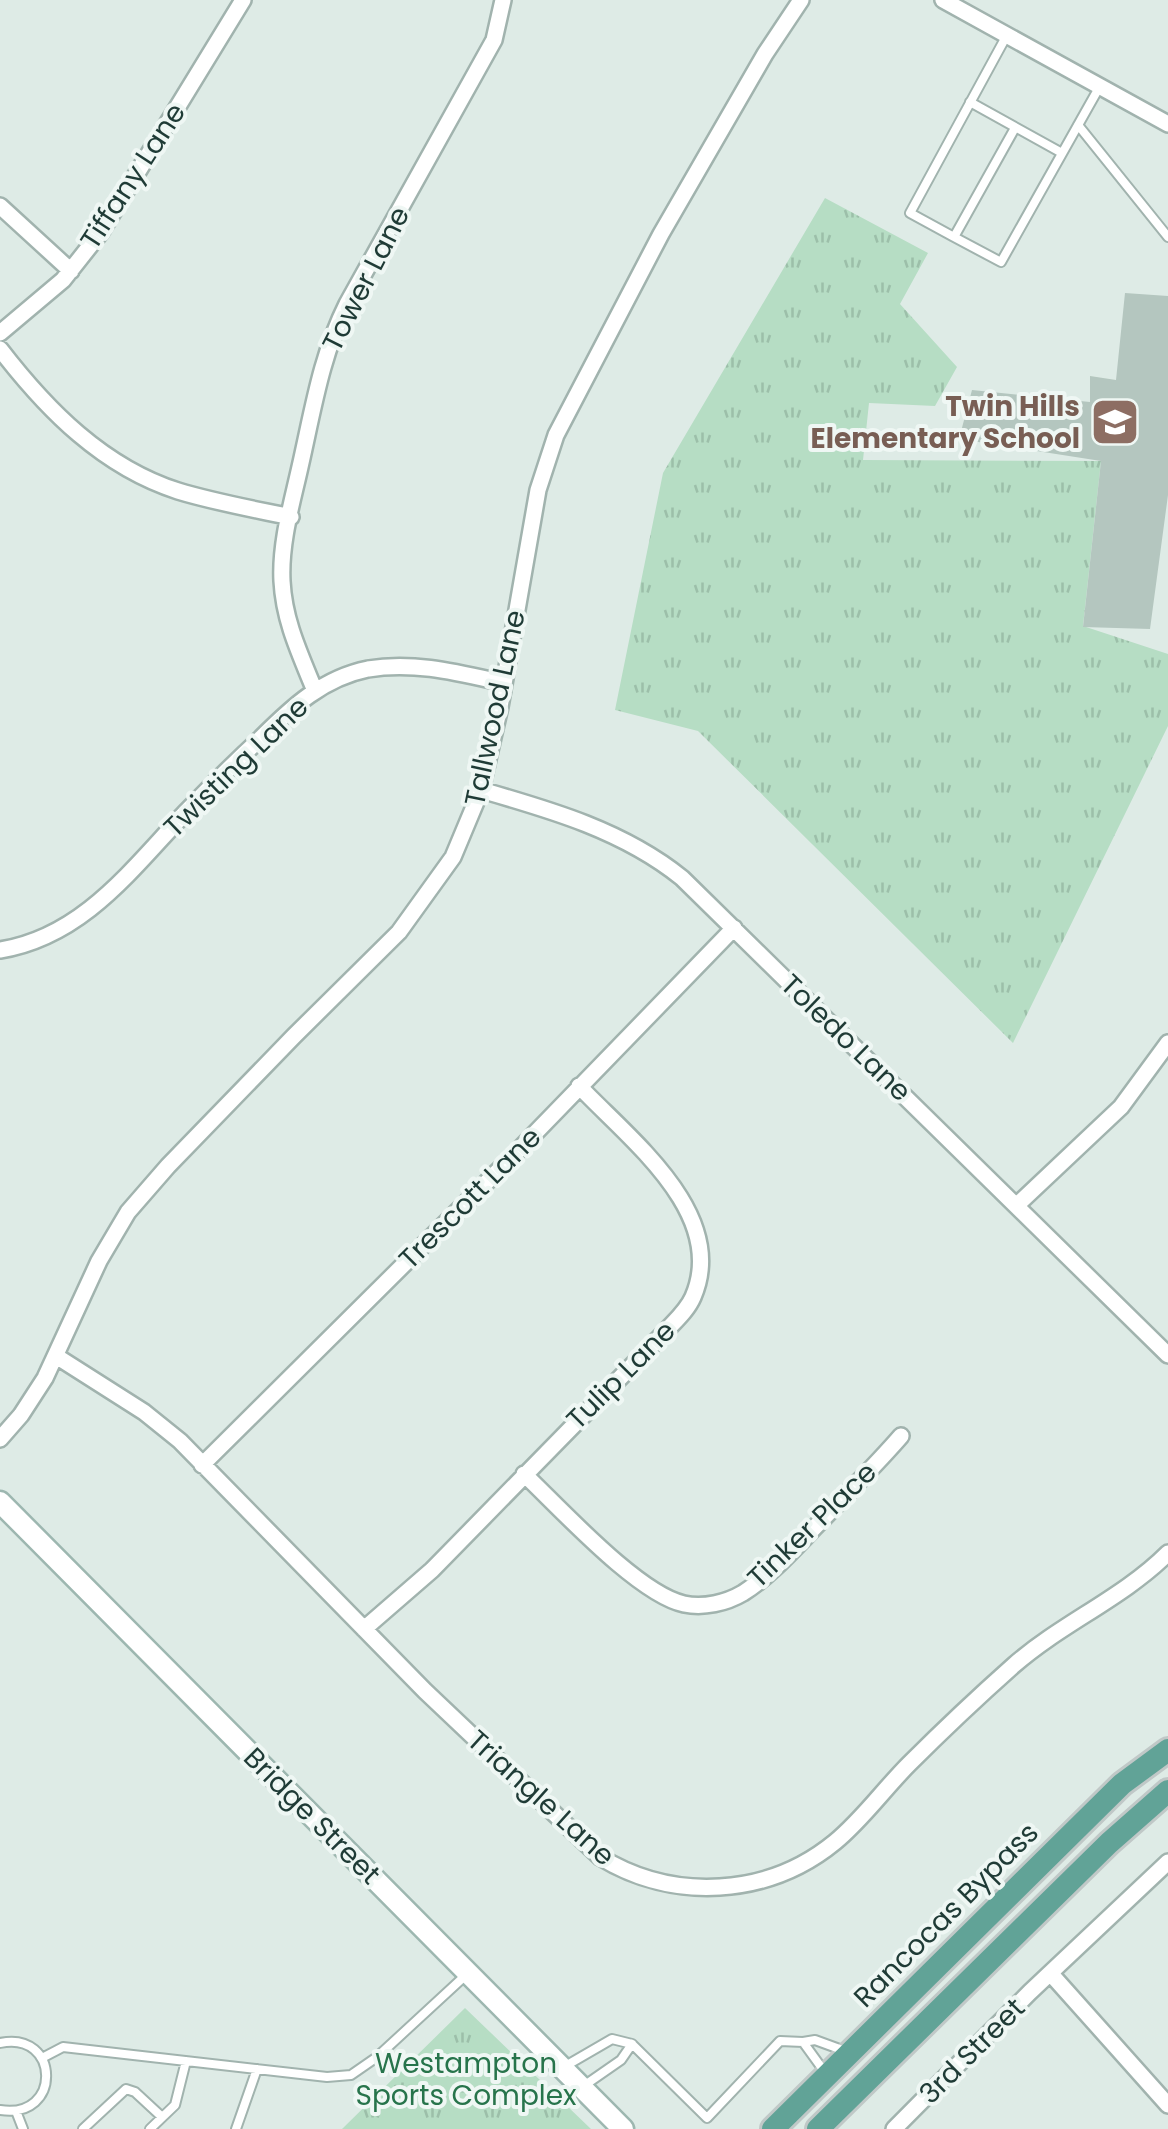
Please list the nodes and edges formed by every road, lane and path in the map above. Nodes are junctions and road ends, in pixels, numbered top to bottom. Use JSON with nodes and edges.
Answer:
{"nodes":[{"id":1,"x":243,"y":0,"type":"edge"},
{"id":2,"x":503,"y":0,"type":"edge"},
{"id":3,"x":801,"y":0,"type":"edge"},
{"id":4,"x":943,"y":0,"type":"edge"},
{"id":5,"x":1008,"y":35,"type":"junction"},
{"id":6,"x":1100,"y":86,"type":"junction"},
{"id":7,"x":970,"y":102,"type":"junction"},
{"id":8,"x":1168,"y":124,"type":"edge"},
{"id":9,"x":1078,"y":125,"type":"junction"},
{"id":10,"x":1014,"y":128,"type":"junction"},
{"id":11,"x":1062,"y":153,"type":"junction"},
{"id":12,"x":0,"y":206,"type":"edge"},
{"id":13,"x":954,"y":237,"type":"junction"},
{"id":14,"x":1168,"y":237,"type":"edge"},
{"id":15,"x":71,"y":271,"type":"junction"},
{"id":16,"x":0,"y":333,"type":"edge"},
{"id":17,"x":0,"y":349,"type":"edge"},
{"id":18,"x":290,"y":517,"type":"junction"},
{"id":19,"x":504,"y":683,"type":"junction"},
{"id":20,"x":315,"y":691,"type":"junction"},
{"id":21,"x":480,"y":790,"type":"junction"},
{"id":22,"x":734,"y":928,"type":"junction"},
{"id":23,"x":0,"y":950,"type":"edge"},
{"id":24,"x":1167,"y":1047,"type":"edge"},
{"id":25,"x":579,"y":1086,"type":"junction"},
{"id":26,"x":1018,"y":1205,"type":"junction"},
{"id":27,"x":1168,"y":1355,"type":"edge"},
{"id":28,"x":56,"y":1356,"type":"junction"},
{"id":29,"x":901,"y":1436,"type":"dead end"},
{"id":30,"x":0,"y":1439,"type":"edge"},
{"id":31,"x":202,"y":1465,"type":"junction"},
{"id":32,"x":524,"y":1474,"type":"junction"},
{"id":33,"x":0,"y":1502,"type":"edge"},
{"id":34,"x":1168,"y":1553,"type":"edge"},
{"id":35,"x":364,"y":1629,"type":"junction"},
{"id":36,"x":1168,"y":1750,"type":"edge"},
{"id":37,"x":1168,"y":1791,"type":"edge"},
{"id":38,"x":1168,"y":1862,"type":"edge"},
{"id":39,"x":467,"y":1974,"type":"junction"},
{"id":40,"x":1051,"y":1974,"type":"junction"},
{"id":41,"x":0,"y":2042,"type":"edge"},
{"id":42,"x":803,"y":2042,"type":"junction"},
{"id":43,"x":632,"y":2044,"type":"junction"},
{"id":44,"x":849,"y":2053,"type":"junction"},
{"id":45,"x":42,"y":2058,"type":"junction"},
{"id":46,"x":186,"y":2061,"type":"junction"},
{"id":47,"x":562,"y":2068,"type":"junction"},
{"id":48,"x":256,"y":2070,"type":"junction"},
{"id":49,"x":828,"y":2075,"type":"junction"},
{"id":50,"x":582,"y":2087,"type":"junction"},
{"id":51,"x":1167,"y":2101,"type":"edge"},
{"id":52,"x":0,"y":2110,"type":"edge"},
{"id":53,"x":16,"y":2111,"type":"junction"},
{"id":54,"x":162,"y":2117,"type":"junction"},
{"id":55,"x":23,"y":2129,"type":"edge"},
{"id":56,"x":84,"y":2129,"type":"edge"},
{"id":57,"x":150,"y":2129,"type":"edge"},
{"id":58,"x":236,"y":2129,"type":"edge"},
{"id":59,"x":624,"y":2129,"type":"edge"},
{"id":60,"x":773,"y":2129,"type":"edge"},
{"id":61,"x":818,"y":2129,"type":"edge"},
{"id":62,"x":894,"y":2129,"type":"edge"}],
"edges":[{"from":1,"to":15,"type":"street","name":"Tiffany Lane"},
{"from":2,"to":18,"type":"street","name":"Tower Lane"},
{"from":3,"to":19,"type":"street","name":"Tallwood Lane"},
{"from":4,"to":5,"type":"street"},
{"from":5,"to":6,"type":"street"},
{"from":5,"to":7,"type":"lane"},
{"from":6,"to":8,"type":"street"},
{"from":6,"to":9,"type":"lane"},
{"from":7,"to":10,"type":"lane"},
{"from":7,"to":13,"type":"lane"},
{"from":9,"to":11,"type":"lane"},
{"from":9,"to":14,"type":"lane"},
{"from":10,"to":11,"type":"lane"},
{"from":10,"to":13,"type":"lane"},
{"from":11,"to":13,"type":"lane"},
{"from":12,"to":15,"type":"street"},
{"from":15,"to":16,"type":"street","name":"Tiffany Lane"},
{"from":17,"to":18,"type":"street"},
{"from":18,"to":20,"type":"street","name":"Tower Lane"},
{"from":19,"to":20,"type":"street","name":"Twisting Lane"},
{"from":19,"to":21,"type":"street","name":"Tallwood Lane"},
{"from":20,"to":23,"type":"street","name":"Twisting Lane"},
{"from":21,"to":22,"type":"street","name":"Toledo Lane"},
{"from":21,"to":28,"type":"street","name":"Tallwood Lane"},
{"from":22,"to":25,"type":"street","name":"Trescott Lane"},
{"from":22,"to":26,"type":"street","name":"Toledo Lane"},
{"from":24,"to":26,"type":"street"},
{"from":25,"to":31,"type":"street","name":"Trescott Lane"},
{"from":25,"to":32,"type":"street","name":"Tulip Lane"},
{"from":26,"to":27,"type":"street","name":"Toledo Lane"},
{"from":28,"to":30,"type":"street","name":"Tallwood Lane"},
{"from":28,"to":31,"type":"street","name":"Triangle Lane"},
{"from":29,"to":32,"type":"street","name":"Tinker Place"},
{"from":31,"to":35,"type":"street","name":"Triangle Lane"},
{"from":32,"to":35,"type":"street","name":"Tulip Lane"},
{"from":33,"to":39,"type":"main road","name":"Bridge Street"},
{"from":34,"to":35,"type":"street","name":"Triangle Lane"},
{"from":36,"to":44,"type":"main road","name":"Rancocas Bypass"},
{"from":37,"to":61,"type":"main road"},
{"from":38,"to":40,"type":"street","name":"3rd Street"},
{"from":39,"to":47,"type":"main road","name":"Bridge Street"},
{"from":39,"to":48,"type":"lane"},
{"from":40,"to":51,"type":"street"},
{"from":40,"to":62,"type":"street","name":"3rd Street"},
{"from":41,"to":45,"type":"lane"},
{"from":42,"to":43,"type":"lane"},
{"from":42,"to":44,"type":"lane"},
{"from":42,"to":49,"type":"lane"},
{"from":43,"to":47,"type":"lane"},
{"from":43,"to":50,"type":"lane"},
{"from":44,"to":49,"type":"main road","name":"Rancocas Bypass"},
{"from":45,"to":46,"type":"lane"},
{"from":45,"to":53,"type":"lane"},
{"from":46,"to":48,"type":"lane"},
{"from":46,"to":54,"type":"lane"},
{"from":47,"to":50,"type":"main road","name":"Bridge Street"},
{"from":48,"to":58,"type":"lane"},
{"from":49,"to":60,"type":"main road","name":"Rancocas Bypass"},
{"from":50,"to":59,"type":"main road","name":"Bridge Street"},
{"from":52,"to":53,"type":"lane"},
{"from":53,"to":55,"type":"lane"},
{"from":54,"to":56,"type":"lane"},
{"from":54,"to":57,"type":"lane"}]}
